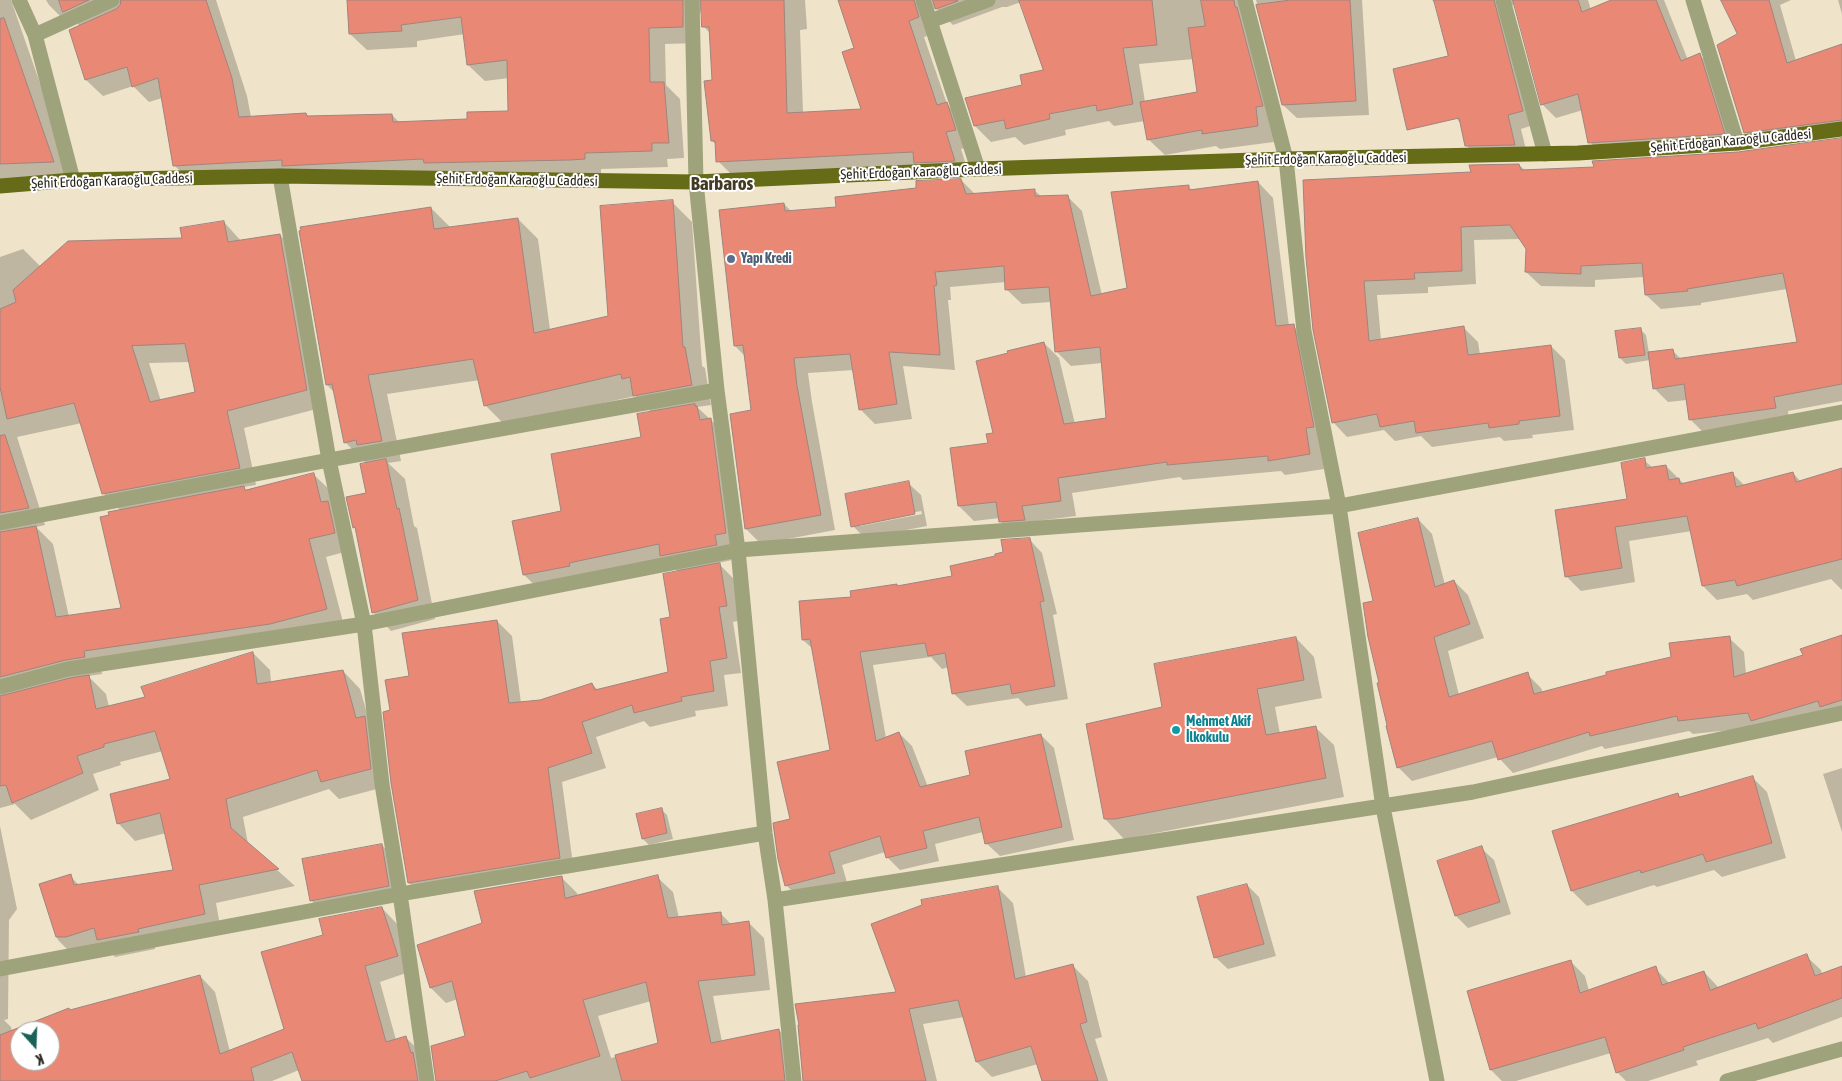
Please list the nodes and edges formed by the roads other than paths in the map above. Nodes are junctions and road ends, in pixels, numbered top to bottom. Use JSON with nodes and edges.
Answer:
{"nodes":[{"id":1,"x":19,"y":0,"type":"edge"},
{"id":2,"x":112,"y":0,"type":"edge"},
{"id":3,"x":692,"y":0,"type":"edge"},
{"id":4,"x":923,"y":0,"type":"edge"},
{"id":5,"x":988,"y":0,"type":"edge"},
{"id":6,"x":1245,"y":0,"type":"edge"},
{"id":7,"x":1503,"y":0,"type":"edge"},
{"id":8,"x":1693,"y":0,"type":"edge"},
{"id":9,"x":930,"y":21,"type":"junction"},
{"id":10,"x":36,"y":35,"type":"junction"},
{"id":11,"x":1842,"y":129,"type":"edge"},
{"id":12,"x":1737,"y":143,"type":"junction"},
{"id":13,"x":1545,"y":154,"type":"junction"},
{"id":14,"x":1286,"y":159,"type":"junction"},
{"id":15,"x":978,"y":169,"type":"junction"},
{"id":16,"x":280,"y":176,"type":"junction"},
{"id":17,"x":73,"y":180,"type":"junction"},
{"id":18,"x":696,"y":182,"type":"junction"},
{"id":19,"x":0,"y":186,"type":"edge"},
{"id":20,"x":717,"y":390,"type":"junction"},
{"id":21,"x":1842,"y":412,"type":"edge"},
{"id":22,"x":329,"y":460,"type":"junction"},
{"id":23,"x":1339,"y":506,"type":"junction"},
{"id":24,"x":0,"y":523,"type":"edge"},
{"id":25,"x":738,"y":550,"type":"junction"},
{"id":26,"x":364,"y":624,"type":"junction"},
{"id":27,"x":0,"y":687,"type":"edge"},
{"id":28,"x":1842,"y":713,"type":"edge"},
{"id":29,"x":1382,"y":807,"type":"junction"},
{"id":30,"x":765,"y":832,"type":"junction"},
{"id":31,"x":400,"y":894,"type":"junction"},
{"id":32,"x":775,"y":900,"type":"junction"},
{"id":33,"x":0,"y":969,"type":"edge"},
{"id":34,"x":1842,"y":1049,"type":"edge"},
{"id":35,"x":427,"y":1081,"type":"edge"},
{"id":36,"x":794,"y":1081,"type":"edge"},
{"id":37,"x":1437,"y":1081,"type":"edge"},
{"id":38,"x":1727,"y":1081,"type":"edge"}],
"edges":[{"from":1,"to":10,"type":"street"},
{"from":2,"to":10,"type":"street"},
{"from":3,"to":18,"type":"street"},
{"from":4,"to":9,"type":"street"},
{"from":5,"to":9,"type":"street"},
{"from":6,"to":14,"type":"street"},
{"from":7,"to":13,"type":"street"},
{"from":8,"to":12,"type":"street"},
{"from":9,"to":15,"type":"street"},
{"from":10,"to":17,"type":"street"},
{"from":11,"to":12,"type":"main road","name":"Şehit Erdoğan Karaoğlu Caddesi"},
{"from":12,"to":13,"type":"main road","name":"Şehit Erdoğan Karaoğlu Caddesi"},
{"from":13,"to":14,"type":"main road","name":"Şehit Erdoğan Karaoğlu Caddesi"},
{"from":14,"to":15,"type":"main road","name":"Şehit Erdoğan Karaoğlu Caddesi"},
{"from":14,"to":23,"type":"street"},
{"from":15,"to":18,"type":"main road","name":"Şehit Erdoğan Karaoğlu Caddesi"},
{"from":16,"to":17,"type":"main road","name":"Şehit Erdoğan Karaoğlu Caddesi"},
{"from":16,"to":18,"type":"main road","name":"Şehit Erdoğan Karaoğlu Caddesi"},
{"from":16,"to":22,"type":"street"},
{"from":17,"to":19,"type":"main road","name":"Şehit Erdoğan Karaoğlu Caddesi"},
{"from":18,"to":20,"type":"street"},
{"from":20,"to":22,"type":"street"},
{"from":20,"to":25,"type":"street"},
{"from":21,"to":23,"type":"street"},
{"from":22,"to":24,"type":"street"},
{"from":22,"to":26,"type":"street"},
{"from":23,"to":25,"type":"street"},
{"from":23,"to":29,"type":"street"},
{"from":25,"to":26,"type":"street"},
{"from":25,"to":30,"type":"street"},
{"from":26,"to":27,"type":"street"},
{"from":26,"to":31,"type":"street"},
{"from":28,"to":29,"type":"street"},
{"from":29,"to":32,"type":"street"},
{"from":29,"to":37,"type":"street"},
{"from":30,"to":31,"type":"street"},
{"from":30,"to":32,"type":"street"},
{"from":31,"to":33,"type":"street"},
{"from":31,"to":35,"type":"street"},
{"from":32,"to":36,"type":"street"},
{"from":34,"to":38,"type":"street"}]}
